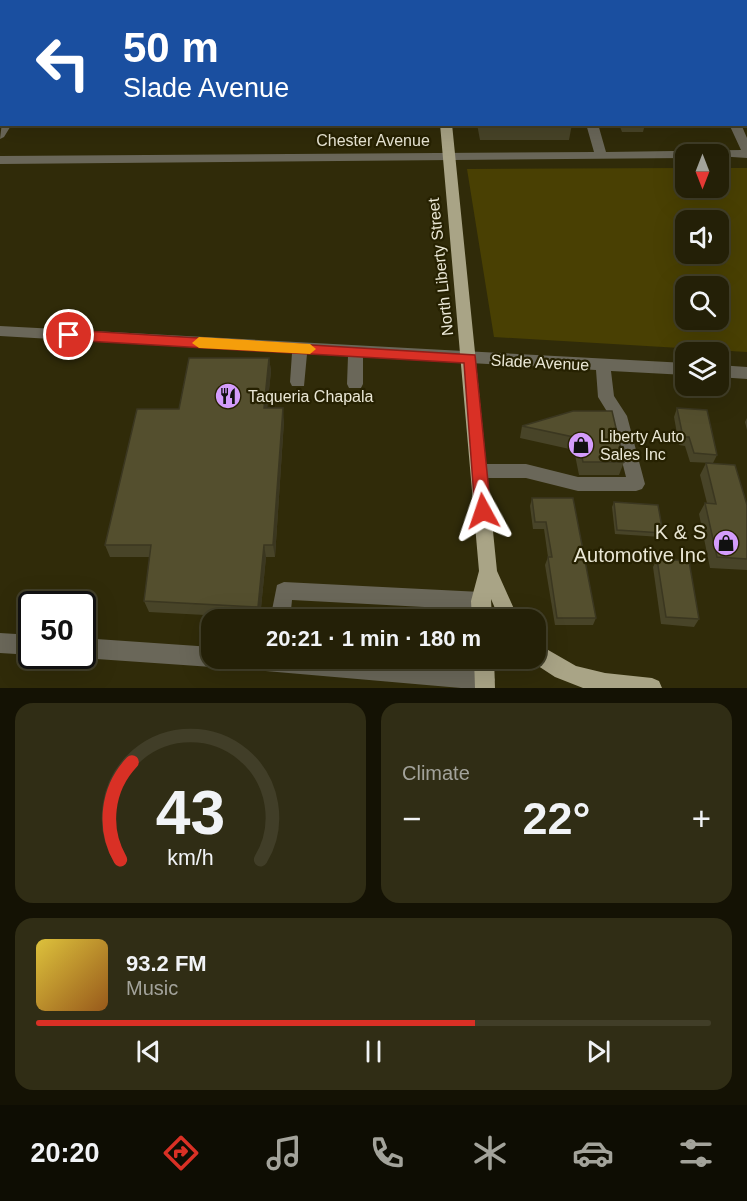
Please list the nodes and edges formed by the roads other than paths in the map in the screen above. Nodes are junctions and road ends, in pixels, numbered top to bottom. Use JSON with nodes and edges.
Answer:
{"nodes":[{"id":1,"x":446,"y":126,"type":"edge"},
{"id":2,"x":593,"y":126,"type":"edge"},
{"id":3,"x":736,"y":126,"type":"edge"},
{"id":4,"x":747,"y":153,"type":"edge"},
{"id":5,"x":601,"y":155,"type":"junction"},
{"id":6,"x":450,"y":156,"type":"junction"},
{"id":7,"x":0,"y":160,"type":"edge"},
{"id":8,"x":0,"y":331,"type":"edge"},
{"id":9,"x":300,"y":349,"type":"junction"},
{"id":10,"x":356,"y":351,"type":"junction"},
{"id":11,"x":470,"y":358,"type":"junction"},
{"id":12,"x":603,"y":364,"type":"junction"},
{"id":13,"x":675,"y":368,"type":"edge"},
{"id":14,"x":729,"y":372,"type":"edge"},
{"id":15,"x":747,"y":373,"type":"edge"},
{"id":16,"x":297,"y":382,"type":"dead end"},
{"id":17,"x":355,"y":384,"type":"dead end"},
{"id":18,"x":480,"y":471,"type":"junction"},
{"id":19,"x":488,"y":571,"type":"junction"},
{"id":20,"x":282,"y":609,"type":"edge"},
{"id":21,"x":476,"y":609,"type":"edge"},
{"id":22,"x":481,"y":609,"type":"edge"},
{"id":23,"x":505,"y":609,"type":"edge"},
{"id":24,"x":0,"y":643,"type":"edge"},
{"id":25,"x":18,"y":644,"type":"edge"},
{"id":26,"x":96,"y":649,"type":"edge"},
{"id":27,"x":201,"y":656,"type":"edge"},
{"id":28,"x":546,"y":660,"type":"edge"},
{"id":29,"x":354,"y":669,"type":"edge"},
{"id":30,"x":484,"y":669,"type":"edge"},
{"id":31,"x":485,"y":684,"type":"edge"},
{"id":32,"x":611,"y":687,"type":"edge"},
{"id":33,"x":652,"y":688,"type":"edge"}],
"edges":[{"from":1,"to":6,"type":"main road","name":"North Liberty Street"},
{"from":2,"to":5,"type":"street"},
{"from":3,"to":4,"type":"street"},
{"from":4,"to":5,"type":"street","name":"Chester Avenue"},
{"from":5,"to":6,"type":"street","name":"Chester Avenue"},
{"from":6,"to":7,"type":"street","name":"Chester Avenue"},
{"from":6,"to":11,"type":"main road","name":"North Liberty Street"},
{"from":8,"to":9,"type":"street","name":"Slade Avenue"},
{"from":9,"to":10,"type":"street","name":"Slade Avenue"},
{"from":9,"to":16,"type":"street"},
{"from":10,"to":11,"type":"street","name":"Slade Avenue"},
{"from":10,"to":17,"type":"street"},
{"from":11,"to":12,"type":"street","name":"Slade Avenue"},
{"from":11,"to":18,"type":"main road","name":"North Liberty Street"},
{"from":12,"to":13,"type":"street","name":"Slade Avenue"},
{"from":12,"to":18,"type":"street"},
{"from":14,"to":15,"type":"street"},
{"from":18,"to":19,"type":"main road","name":"North Liberty Street"},
{"from":19,"to":22,"type":"main road","name":"North Liberty Street"},
{"from":19,"to":23,"type":"main road"},
{"from":20,"to":21,"type":"street"},
{"from":24,"to":25,"type":"street"},
{"from":26,"to":27,"type":"street"},
{"from":28,"to":32,"type":"main road"},
{"from":29,"to":31,"type":"street"},
{"from":30,"to":31,"type":"main road"},
{"from":32,"to":33,"type":"main road"}]}
